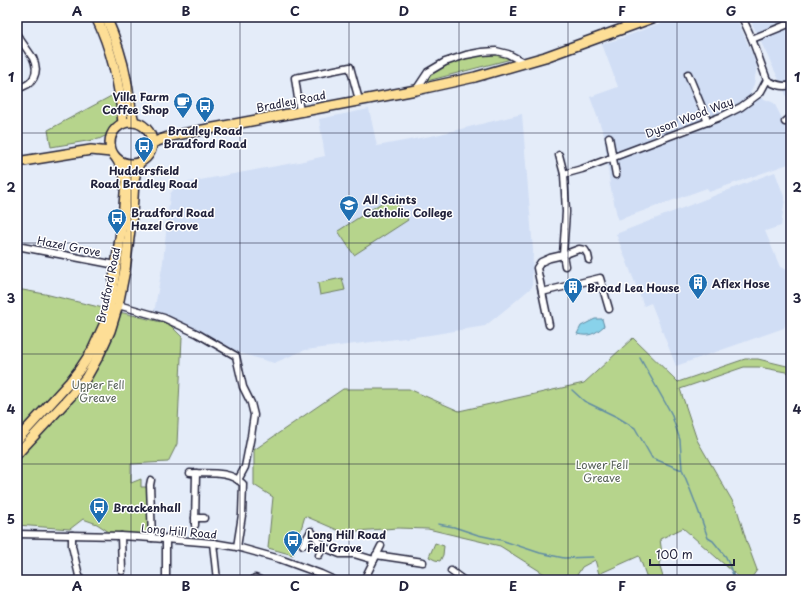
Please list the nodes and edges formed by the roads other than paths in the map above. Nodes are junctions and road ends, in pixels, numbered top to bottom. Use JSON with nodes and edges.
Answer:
{"nodes":[{"id":1,"x":96,"y":17,"type":"edge"},
{"id":2,"x":106,"y":17,"type":"edge"},
{"id":3,"x":655,"y":17,"type":"edge"},
{"id":4,"x":742,"y":17,"type":"edge"},
{"id":5,"x":791,"y":23,"type":"edge"},
{"id":6,"x":17,"y":35,"type":"edge"},
{"id":7,"x":752,"y":39,"type":"junction"},
{"id":8,"x":525,"y":63,"type":"junction"},
{"id":9,"x":688,"y":74,"type":"dead end"},
{"id":10,"x":767,"y":80,"type":"junction"},
{"id":11,"x":791,"y":85,"type":"edge"},
{"id":12,"x":17,"y":88,"type":"edge"},
{"id":13,"x":416,"y":90,"type":"junction"},
{"id":14,"x":359,"y":100,"type":"junction"},
{"id":15,"x":300,"y":112,"type":"junction"},
{"id":16,"x":791,"y":119,"type":"edge"},
{"id":17,"x":134,"y":122,"type":"junction"},
{"id":18,"x":708,"y":122,"type":"junction"},
{"id":19,"x":785,"y":122,"type":"dead end"},
{"id":20,"x":123,"y":123,"type":"junction"},
{"id":21,"x":150,"y":134,"type":"junction"},
{"id":22,"x":171,"y":136,"type":"junction"},
{"id":23,"x":608,"y":137,"type":"dead end"},
{"id":24,"x":109,"y":142,"type":"junction"},
{"id":25,"x":152,"y":143,"type":"junction"},
{"id":26,"x":91,"y":150,"type":"junction"},
{"id":27,"x":114,"y":155,"type":"junction"},
{"id":28,"x":559,"y":155,"type":"dead end"},
{"id":29,"x":613,"y":158,"type":"junction"},
{"id":30,"x":17,"y":162,"type":"edge"},
{"id":31,"x":140,"y":162,"type":"junction"},
{"id":32,"x":564,"y":174,"type":"junction"},
{"id":33,"x":616,"y":175,"type":"dead end"},
{"id":34,"x":17,"y":246,"type":"edge"},
{"id":35,"x":563,"y":255,"type":"junction"},
{"id":36,"x":589,"y":260,"type":"dead end"},
{"id":37,"x":116,"y":265,"type":"junction"},
{"id":38,"x":565,"y":266,"type":"dead end"},
{"id":39,"x":542,"y":292,"type":"junction"},
{"id":40,"x":118,"y":305,"type":"junction"},
{"id":41,"x":609,"y":309,"type":"dead end"},
{"id":42,"x":549,"y":325,"type":"dead end"},
{"id":43,"x":17,"y":440,"type":"edge"},
{"id":44,"x":17,"y":454,"type":"edge"},
{"id":45,"x":238,"y":480,"type":"junction"},
{"id":46,"x":142,"y":486,"type":"dead end"},
{"id":47,"x":196,"y":518,"type":"junction"},
{"id":48,"x":204,"y":518,"type":"dead end"},
{"id":49,"x":195,"y":525,"type":"dead end"},
{"id":50,"x":17,"y":534,"type":"edge"},
{"id":51,"x":72,"y":535,"type":"junction"},
{"id":52,"x":121,"y":536,"type":"junction"},
{"id":53,"x":152,"y":538,"type":"junction"},
{"id":54,"x":166,"y":538,"type":"junction"},
{"id":55,"x":213,"y":543,"type":"junction"},
{"id":56,"x":303,"y":545,"type":"dead end"},
{"id":57,"x":380,"y":546,"type":"dead end"},
{"id":58,"x":237,"y":547,"type":"junction"},
{"id":59,"x":323,"y":547,"type":"junction"},
{"id":60,"x":319,"y":555,"type":"dead end"},
{"id":61,"x":375,"y":558,"type":"junction"},
{"id":62,"x":423,"y":562,"type":"dead end"},
{"id":63,"x":120,"y":566,"type":"dead end"},
{"id":64,"x":451,"y":571,"type":"dead end"},
{"id":65,"x":166,"y":576,"type":"dead end"},
{"id":66,"x":80,"y":580,"type":"edge"},
{"id":67,"x":217,"y":580,"type":"edge"},
{"id":68,"x":334,"y":580,"type":"edge"},
{"id":69,"x":364,"y":580,"type":"edge"},
{"id":70,"x":463,"y":580,"type":"edge"}],
"edges":[{"from":1,"to":20,"type":"main road"},
{"from":2,"to":17,"type":"main road"},
{"from":3,"to":8,"type":"main road","name":"Bradley Road"},
{"from":4,"to":7,"type":"street"},
{"from":5,"to":7,"type":"street"},
{"from":6,"to":12,"type":"street"},
{"from":7,"to":10,"type":"street"},
{"from":8,"to":13,"type":"main road","name":"Bradley Road"},
{"from":8,"to":13,"type":"street"},
{"from":9,"to":18,"type":"street"},
{"from":10,"to":11,"type":"street"},
{"from":10,"to":18,"type":"street","name":"Dyson Wood Way"},
{"from":13,"to":14,"type":"main road","name":"Bradley Road"},
{"from":14,"to":15,"type":"main road","name":"Bradley Road"},
{"from":14,"to":15,"type":"street"},
{"from":15,"to":22,"type":"main road","name":"Bradley Road"},
{"from":16,"to":19,"type":"street"},
{"from":17,"to":20,"type":"main road"},
{"from":17,"to":21,"type":"main road"},
{"from":18,"to":29,"type":"street","name":"Dyson Wood Way"},
{"from":20,"to":24,"type":"main road"},
{"from":21,"to":22,"type":"main road","name":"Bradley Road"},
{"from":21,"to":25,"type":"main road"},
{"from":22,"to":25,"type":"main road","name":"Bradley Road"},
{"from":23,"to":29,"type":"street"},
{"from":24,"to":26,"type":"main road"},
{"from":24,"to":27,"type":"main road"},
{"from":25,"to":31,"type":"main road"},
{"from":26,"to":27,"type":"main road"},
{"from":26,"to":30,"type":"main road"},
{"from":27,"to":31,"type":"main road"},
{"from":27,"to":37,"type":"main road","name":"Bradford Road"},
{"from":28,"to":32,"type":"street"},
{"from":29,"to":32,"type":"street","name":"Dyson Wood Way"},
{"from":29,"to":33,"type":"street"},
{"from":31,"to":40,"type":"main road","name":"Bradford Road"},
{"from":32,"to":35,"type":"street"},
{"from":34,"to":37,"type":"street","name":"Hazel Grove"},
{"from":35,"to":36,"type":"street"},
{"from":35,"to":38,"type":"street"},
{"from":35,"to":39,"type":"street"},
{"from":37,"to":43,"type":"main road","name":"Bradford Road"},
{"from":39,"to":41,"type":"street"},
{"from":39,"to":42,"type":"street"},
{"from":40,"to":44,"type":"main road","name":"Bradford Road"},
{"from":40,"to":45,"type":"street"},
{"from":45,"to":47,"type":"street"},
{"from":45,"to":58,"type":"street"},
{"from":46,"to":53,"type":"street"},
{"from":47,"to":48,"type":"street"},
{"from":47,"to":49,"type":"street"},
{"from":50,"to":51,"type":"street","name":"Long Hill Road"},
{"from":51,"to":52,"type":"street","name":"Long Hill Road"},
{"from":51,"to":66,"type":"street"},
{"from":52,"to":53,"type":"street","name":"Long Hill Road"},
{"from":52,"to":63,"type":"street"},
{"from":53,"to":54,"type":"street","name":"Long Hill Road"},
{"from":54,"to":55,"type":"street","name":"Long Hill Road"},
{"from":54,"to":65,"type":"street"},
{"from":55,"to":58,"type":"street","name":"Long Hill Road"},
{"from":55,"to":67,"type":"street"},
{"from":56,"to":59,"type":"street"},
{"from":57,"to":61,"type":"street"},
{"from":58,"to":68,"type":"street","name":"Long Hill Road"},
{"from":59,"to":60,"type":"street"},
{"from":59,"to":61,"type":"street"},
{"from":61,"to":62,"type":"street"},
{"from":61,"to":69,"type":"street"},
{"from":64,"to":70,"type":"street"}]}
